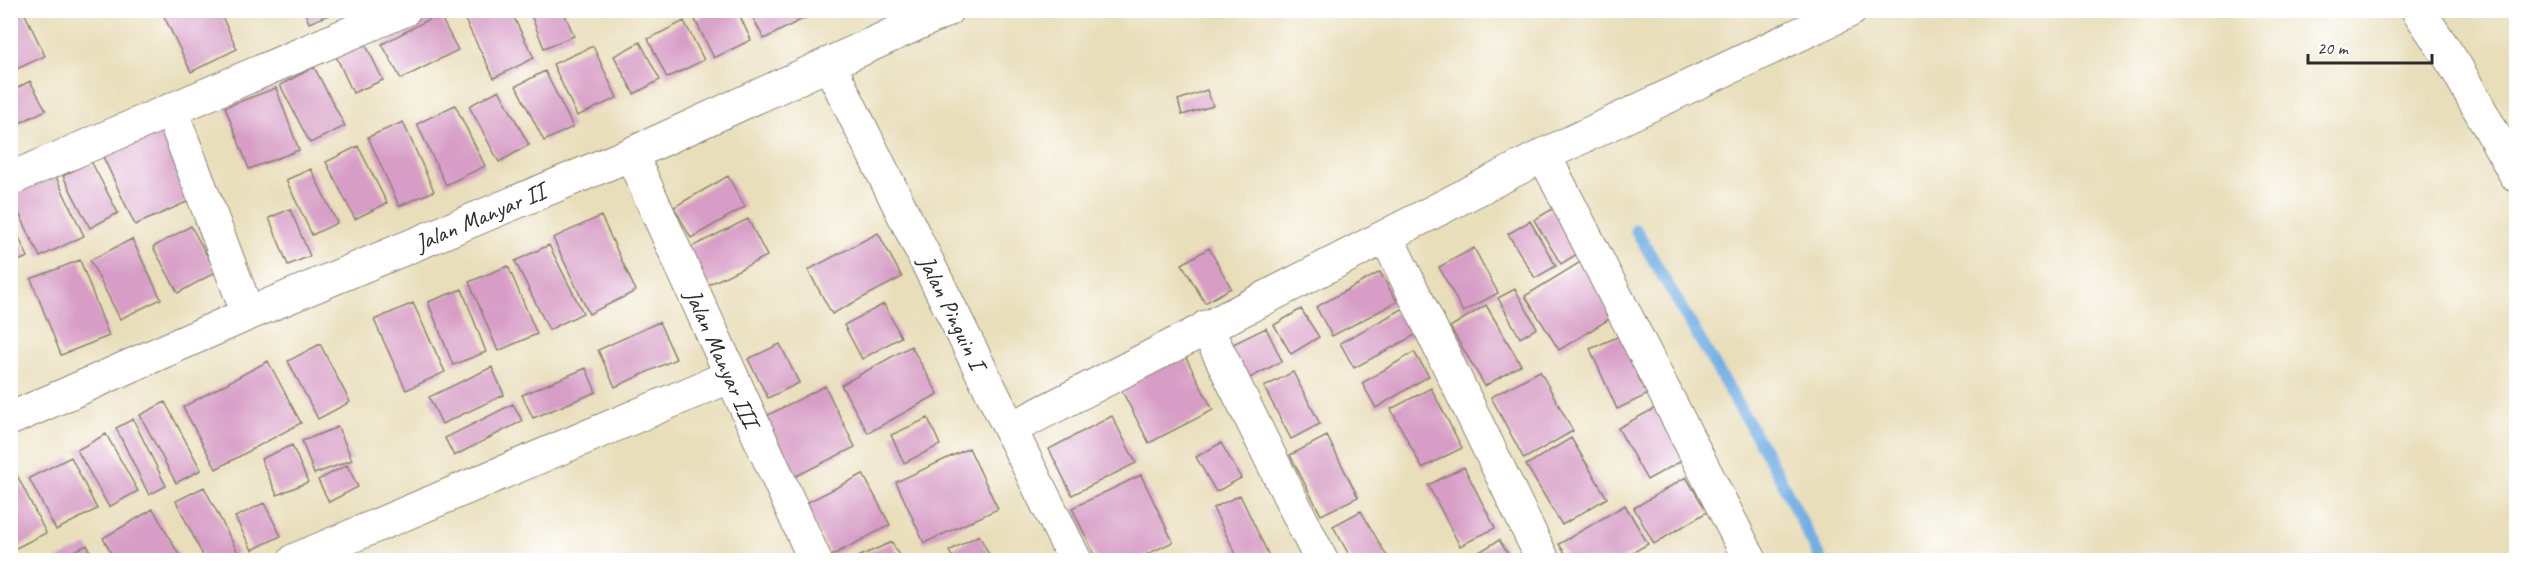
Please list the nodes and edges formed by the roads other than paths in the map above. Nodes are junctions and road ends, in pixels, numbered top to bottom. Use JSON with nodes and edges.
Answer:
{"nodes":[{"id":1,"x":404,"y":10,"type":"edge"},
{"id":2,"x":947,"y":10,"type":"edge"},
{"id":3,"x":1851,"y":10,"type":"edge"},
{"id":4,"x":2418,"y":10,"type":"edge"},
{"id":5,"x":829,"y":64,"type":"junction"},
{"id":6,"x":171,"y":110,"type":"junction"},
{"id":7,"x":631,"y":154,"type":"junction"},
{"id":8,"x":1544,"y":155,"type":"junction"},
{"id":9,"x":2517,"y":175,"type":"edge"},
{"id":10,"x":10,"y":179,"type":"edge"},
{"id":11,"x":1386,"y":236,"type":"junction"},
{"id":12,"x":248,"y":314,"type":"junction"},
{"id":13,"x":1206,"y":327,"type":"junction"},
{"id":14,"x":730,"y":376,"type":"junction"},
{"id":15,"x":10,"y":419,"type":"edge"},
{"id":16,"x":1010,"y":429,"type":"junction"},
{"id":17,"x":295,"y":561,"type":"edge"},
{"id":18,"x":815,"y":561,"type":"edge"},
{"id":19,"x":1074,"y":561,"type":"edge"},
{"id":20,"x":1321,"y":561,"type":"edge"},
{"id":21,"x":1543,"y":561,"type":"edge"},
{"id":22,"x":1750,"y":561,"type":"edge"}],
"edges":[{"from":1,"to":6,"type":"street"},
{"from":2,"to":5,"type":"street","name":"Jalan Manyar II"},
{"from":3,"to":8,"type":"street"},
{"from":4,"to":9,"type":"street"},
{"from":5,"to":7,"type":"street","name":"Jalan Manyar II"},
{"from":5,"to":16,"type":"street","name":"Jalan Pinguin I"},
{"from":6,"to":10,"type":"street"},
{"from":6,"to":12,"type":"street"},
{"from":7,"to":12,"type":"street","name":"Jalan Manyar II"},
{"from":7,"to":14,"type":"street","name":"Jalan Manyar III"},
{"from":8,"to":11,"type":"street"},
{"from":8,"to":22,"type":"street"},
{"from":11,"to":13,"type":"street"},
{"from":11,"to":21,"type":"street"},
{"from":12,"to":15,"type":"street","name":"Jalan Manyar II"},
{"from":13,"to":16,"type":"street"},
{"from":13,"to":20,"type":"street"},
{"from":14,"to":17,"type":"street"},
{"from":14,"to":18,"type":"street","name":"Jalan Manyar III"},
{"from":16,"to":19,"type":"street","name":"Jalan Pinguin I"}]}
